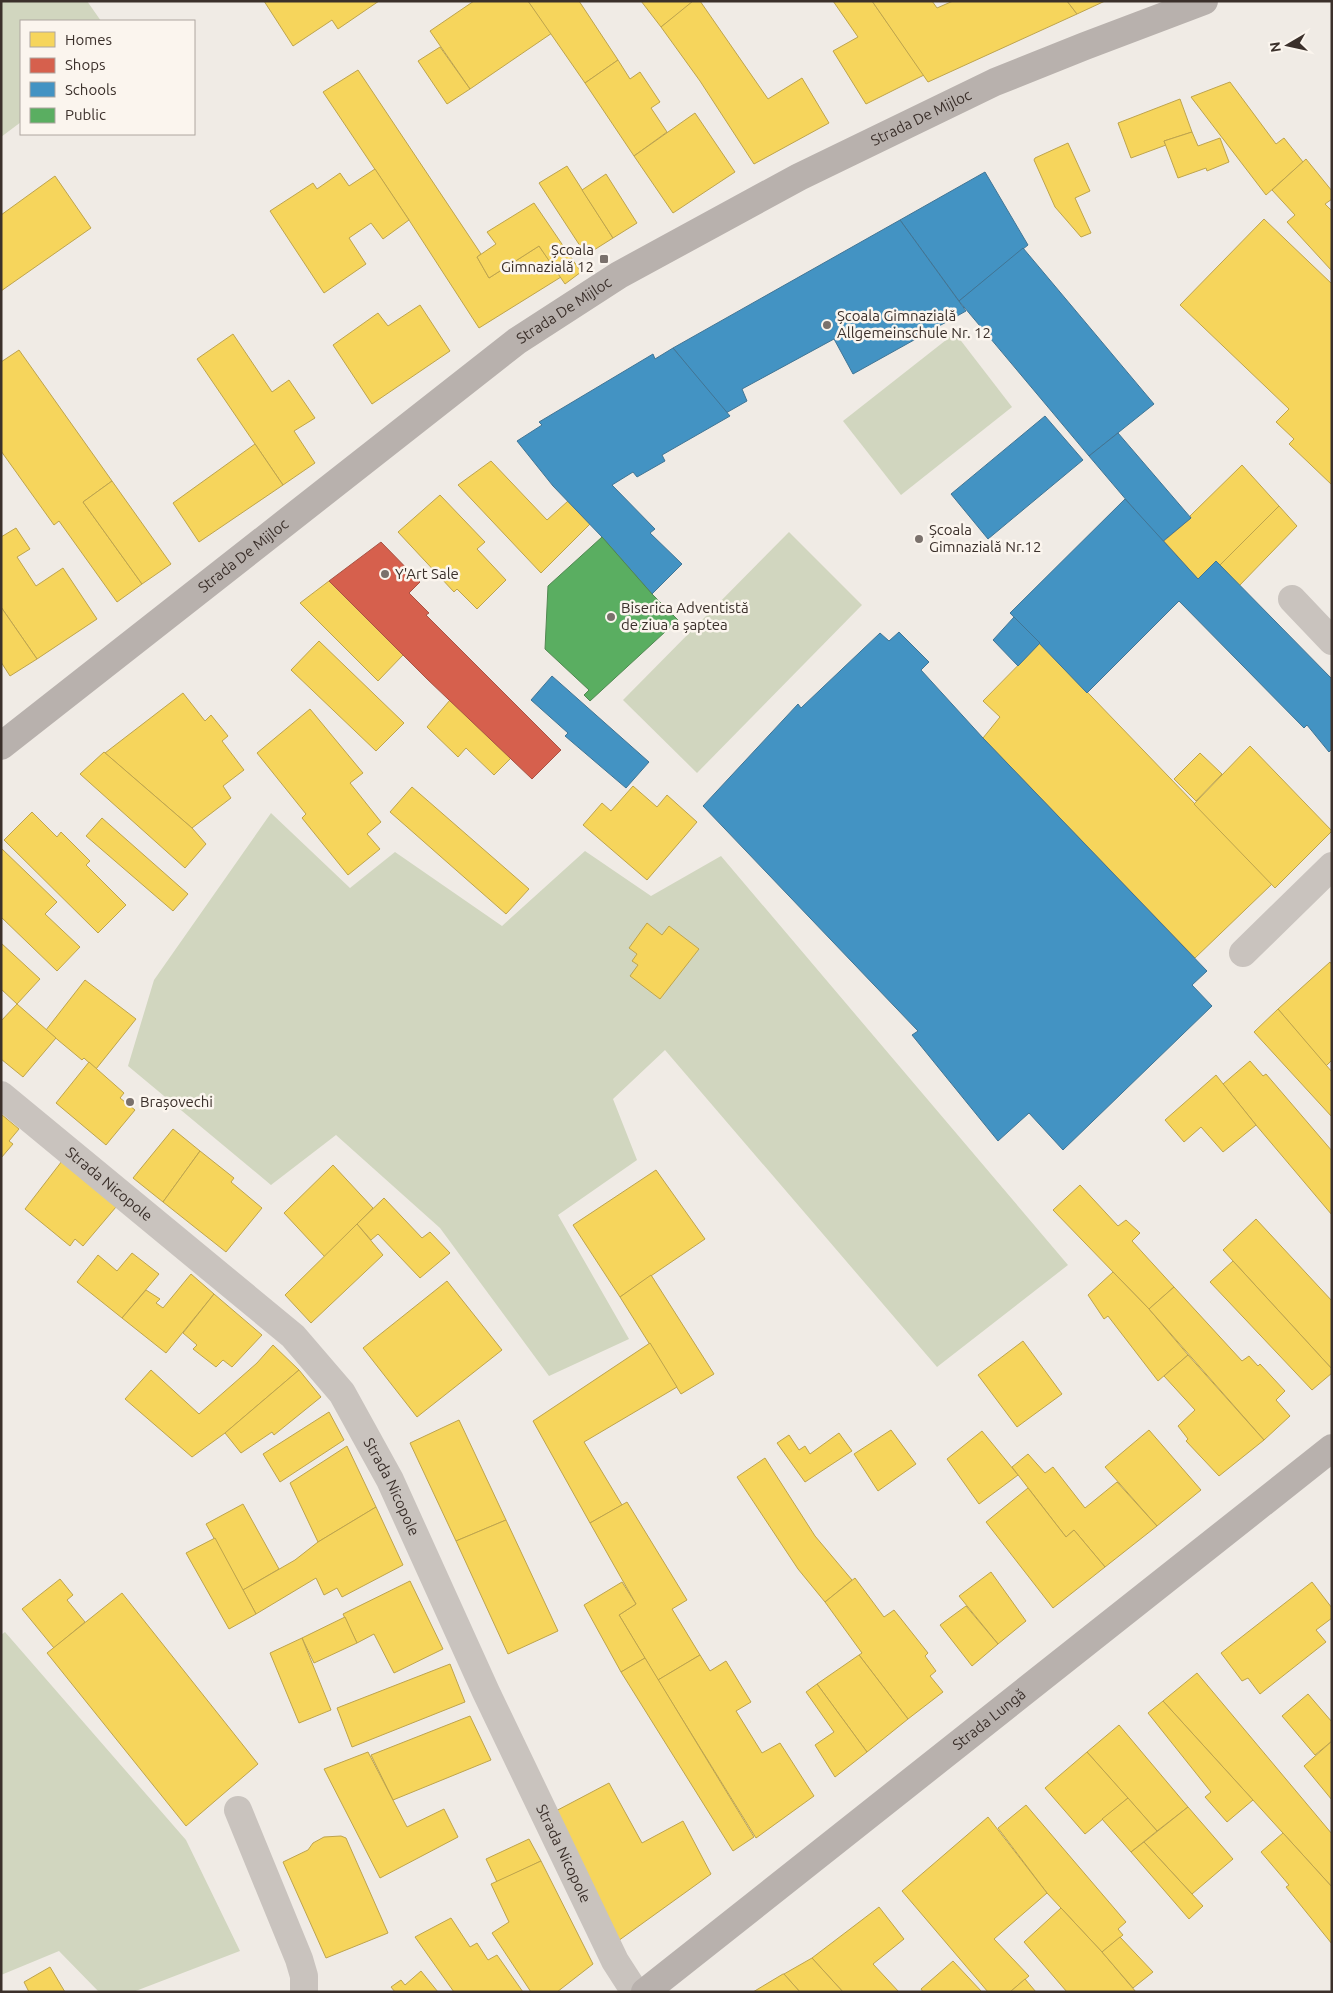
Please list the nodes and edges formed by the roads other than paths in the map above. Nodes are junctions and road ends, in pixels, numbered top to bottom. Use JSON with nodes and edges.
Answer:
{"nodes":[{"id":1,"x":1204,"y":1,"type":"edge"},
{"id":2,"x":1292,"y":598,"type":"dead end"},
{"id":3,"x":1332,"y":641,"type":"edge"},
{"id":4,"x":1,"y":746,"type":"edge"},
{"id":5,"x":1332,"y":866,"type":"edge"},
{"id":6,"x":1243,"y":953,"type":"dead end"},
{"id":7,"x":1,"y":1095,"type":"edge"},
{"id":8,"x":1332,"y":1448,"type":"edge"},
{"id":9,"x":238,"y":1810,"type":"dead end"},
{"id":10,"x":304,"y":1992,"type":"edge"},
{"id":11,"x":635,"y":1992,"type":"edge"},
{"id":12,"x":645,"y":1992,"type":"edge"}],
"edges":[{"from":1,"to":4,"type":"main road","name":"Strada De Mijloc"},
{"from":2,"to":3,"type":"street"},
{"from":5,"to":6,"type":"street"},
{"from":7,"to":11,"type":"street","name":"Strada Nicopole"},
{"from":8,"to":12,"type":"main road","name":"Strada Lungă"},
{"from":9,"to":10,"type":"street"}]}
